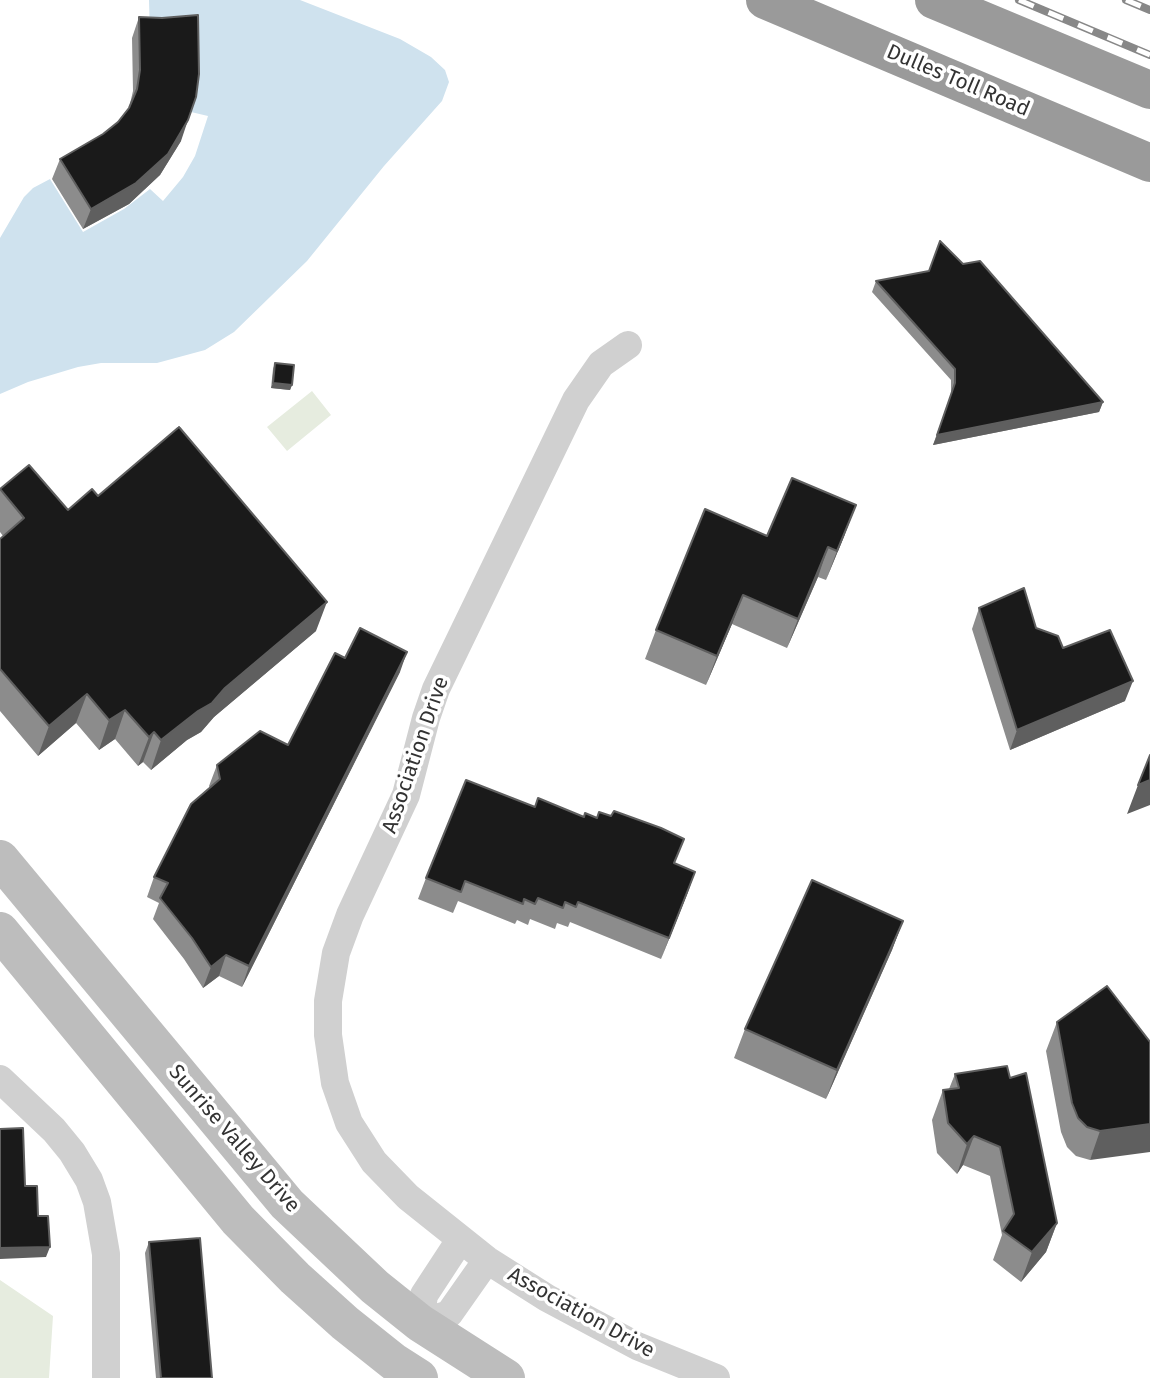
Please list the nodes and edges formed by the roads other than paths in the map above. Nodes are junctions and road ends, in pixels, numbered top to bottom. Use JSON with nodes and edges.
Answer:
{"nodes":[{"id":1,"x":765,"y":0,"type":"edge"},
{"id":2,"x":934,"y":0,"type":"edge"},
{"id":3,"x":1150,"y":90,"type":"edge"},
{"id":4,"x":1150,"y":163,"type":"edge"},
{"id":5,"x":628,"y":345,"type":"dead end"},
{"id":6,"x":0,"y":859,"type":"edge"},
{"id":7,"x":0,"y":931,"type":"edge"},
{"id":8,"x":0,"y":1079,"type":"edge"},
{"id":9,"x":460,"y":1240,"type":"junction"},
{"id":10,"x":487,"y":1260,"type":"junction"},
{"id":11,"x":420,"y":1323,"type":"junction"},
{"id":12,"x":399,"y":1373,"type":"edge"},
{"id":13,"x":106,"y":1378,"type":"edge"},
{"id":14,"x":506,"y":1378,"type":"edge"},
{"id":15,"x":716,"y":1378,"type":"edge"}],
"edges":[{"from":1,"to":4,"type":"highway","name":"Dulles Toll Road"},
{"from":2,"to":3,"type":"highway"},
{"from":5,"to":9,"type":"street","name":"Association Drive"},
{"from":6,"to":11,"type":"main road","name":"Sunrise Valley Drive"},
{"from":7,"to":12,"type":"main road"},
{"from":8,"to":13,"type":"street"},
{"from":9,"to":10,"type":"street","name":"Association Drive"},
{"from":9,"to":11,"type":"street"},
{"from":10,"to":11,"type":"street","name":"Association Drive"},
{"from":10,"to":15,"type":"street","name":"Association Drive"},
{"from":11,"to":12,"type":"main road"},
{"from":11,"to":14,"type":"main road","name":"Sunrise Valley Drive"}]}
